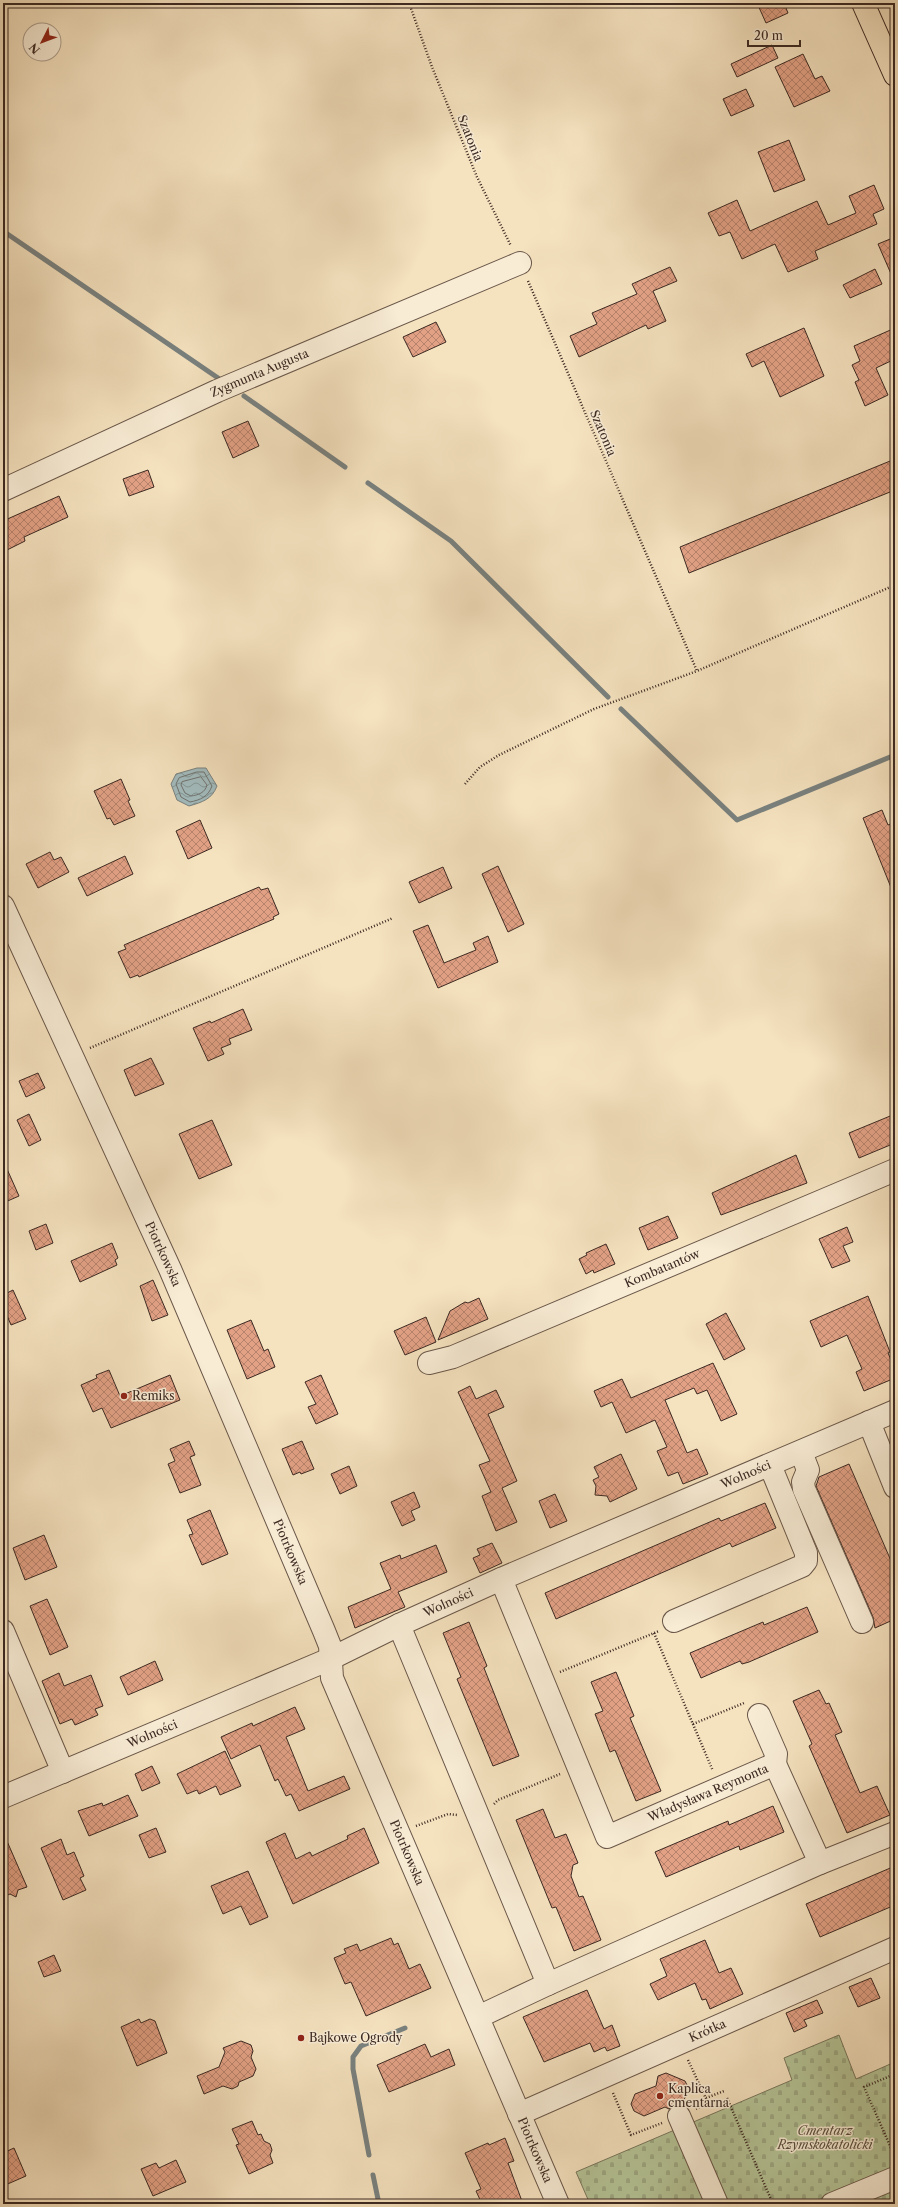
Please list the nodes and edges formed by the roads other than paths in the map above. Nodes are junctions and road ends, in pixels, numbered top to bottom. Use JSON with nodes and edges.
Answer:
{"nodes":[{"id":1,"x":863,"y":3,"type":"edge"},
{"id":2,"x":895,"y":75,"type":"edge"},
{"id":3,"x":520,"y":263,"type":"road end"},
{"id":4,"x":3,"y":490,"type":"edge"},
{"id":5,"x":3,"y":906,"type":"edge"},
{"id":6,"x":895,"y":1170,"type":"edge"},
{"id":7,"x":429,"y":1363,"type":"dead end"},
{"id":8,"x":895,"y":1411,"type":"edge"},
{"id":9,"x":869,"y":1422,"type":"junction"},
{"id":10,"x":801,"y":1452,"type":"junction"},
{"id":11,"x":770,"y":1465,"type":"junction"},
{"id":12,"x":895,"y":1487,"type":"edge"},
{"id":13,"x":501,"y":1579,"type":"junction"},
{"id":14,"x":674,"y":1621,"type":"road end"},
{"id":15,"x":862,"y":1622,"type":"dead end"},
{"id":16,"x":398,"y":1625,"type":"junction"},
{"id":17,"x":3,"y":1631,"type":"edge"},
{"id":18,"x":330,"y":1659,"type":"junction"},
{"id":19,"x":759,"y":1715,"type":"road end"},
{"id":20,"x":775,"y":1764,"type":"junction"},
{"id":21,"x":63,"y":1772,"type":"junction"},
{"id":22,"x":3,"y":1797,"type":"edge"},
{"id":23,"x":895,"y":1833,"type":"edge"},
{"id":24,"x":820,"y":1863,"type":"junction"},
{"id":25,"x":895,"y":1948,"type":"edge"},
{"id":26,"x":548,"y":1984,"type":"junction"},
{"id":27,"x":478,"y":2017,"type":"junction"},
{"id":28,"x":519,"y":2114,"type":"junction"},
{"id":29,"x":679,"y":2116,"type":"road end"},
{"id":30,"x":895,"y":2178,"type":"edge"},
{"id":31,"x":558,"y":2204,"type":"edge"},
{"id":32,"x":716,"y":2204,"type":"edge"},
{"id":33,"x":832,"y":2204,"type":"edge"}],
"edges":[{"from":1,"to":2,"type":"main road"},
{"from":3,"to":4,"type":"street","name":"Zygmunta Augusta"},
{"from":5,"to":18,"type":"street","name":"Piotrkowska"},
{"from":6,"to":7,"type":"street","name":"Kombatantów"},
{"from":8,"to":9,"type":"street","name":"Wolności"},
{"from":9,"to":10,"type":"street","name":"Wolności"},
{"from":9,"to":12,"type":"street"},
{"from":10,"to":11,"type":"street","name":"Wolności"},
{"from":10,"to":15,"type":"street"},
{"from":11,"to":13,"type":"street","name":"Wolności"},
{"from":11,"to":14,"type":"street"},
{"from":13,"to":16,"type":"street","name":"Wolności"},
{"from":13,"to":20,"type":"street","name":"Władysława Reymonta"},
{"from":16,"to":18,"type":"street","name":"Wolności"},
{"from":16,"to":26,"type":"street"},
{"from":17,"to":21,"type":"street"},
{"from":18,"to":21,"type":"street","name":"Wolności"},
{"from":18,"to":27,"type":"street","name":"Piotrkowska"},
{"from":19,"to":20,"type":"street"},
{"from":20,"to":24,"type":"street","name":"Władysława Reymonta"},
{"from":21,"to":22,"type":"street","name":"Wolności"},
{"from":23,"to":24,"type":"street"},
{"from":24,"to":26,"type":"street"},
{"from":25,"to":28,"type":"street","name":"Krótka"},
{"from":26,"to":27,"type":"street"},
{"from":27,"to":28,"type":"street","name":"Piotrkowska"},
{"from":28,"to":31,"type":"street","name":"Piotrkowska"},
{"from":29,"to":32,"type":"street"},
{"from":30,"to":33,"type":"street"}]}
